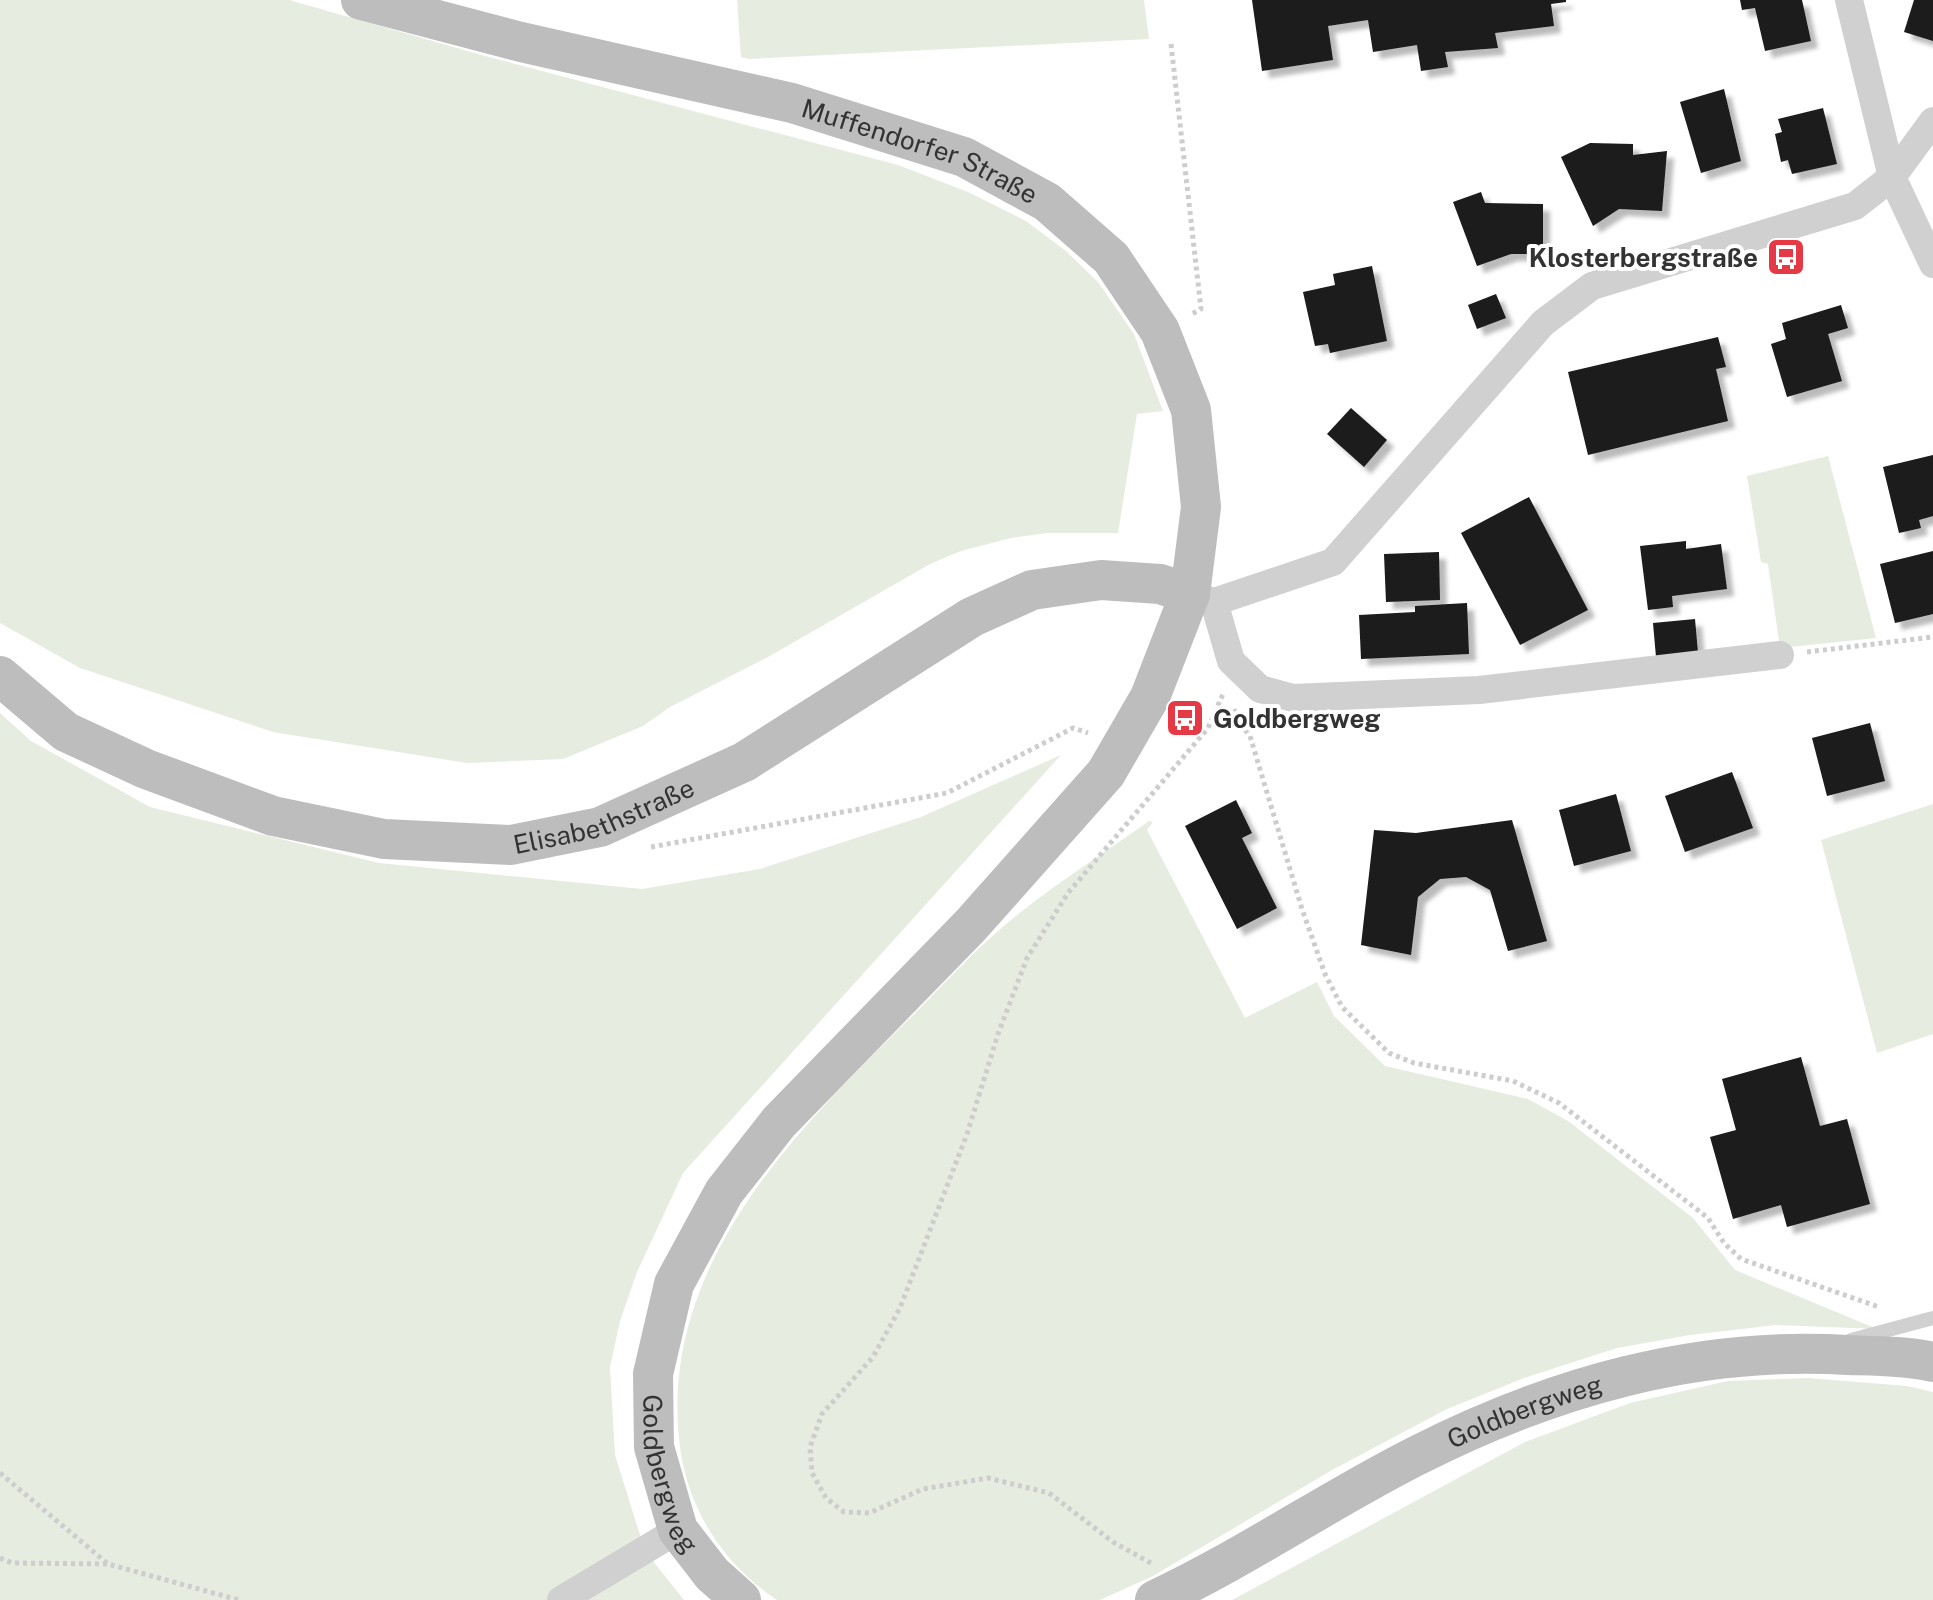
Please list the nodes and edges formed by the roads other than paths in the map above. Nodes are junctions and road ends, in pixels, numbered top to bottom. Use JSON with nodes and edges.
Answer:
{"nodes":[{"id":1,"x":361,"y":0,"type":"edge"},
{"id":2,"x":1849,"y":0,"type":"edge"},
{"id":3,"x":1933,"y":121,"type":"edge"},
{"id":4,"x":1892,"y":177,"type":"junction"},
{"id":5,"x":1933,"y":264,"type":"edge"},
{"id":6,"x":1202,"y":598,"type":"junction"},
{"id":7,"x":1780,"y":655,"type":"road end"},
{"id":8,"x":0,"y":676,"type":"edge"},
{"id":9,"x":1933,"y":1318,"type":"edge"},
{"id":10,"x":1804,"y":1352,"type":"junction"},
{"id":11,"x":1933,"y":1362,"type":"edge"},
{"id":12,"x":678,"y":1530,"type":"junction"},
{"id":13,"x":561,"y":1600,"type":"edge"},
{"id":14,"x":741,"y":1600,"type":"edge"},
{"id":15,"x":1155,"y":1600,"type":"edge"}],
"edges":[{"from":1,"to":6,"type":"street","name":"Muffendorfer Straße"},
{"from":2,"to":4,"type":"street"},
{"from":3,"to":4,"type":"street"},
{"from":4,"to":5,"type":"street"},
{"from":4,"to":6,"type":"street"},
{"from":6,"to":7,"type":"street"},
{"from":6,"to":8,"type":"street","name":"Elisabethstraße"},
{"from":6,"to":12,"type":"street","name":"Goldbergweg"},
{"from":9,"to":10,"type":"lane"},
{"from":10,"to":11,"type":"street","name":"Goldbergweg"},
{"from":10,"to":15,"type":"street","name":"Goldbergweg"},
{"from":12,"to":13,"type":"street"},
{"from":12,"to":14,"type":"street","name":"Goldbergweg"}]}
